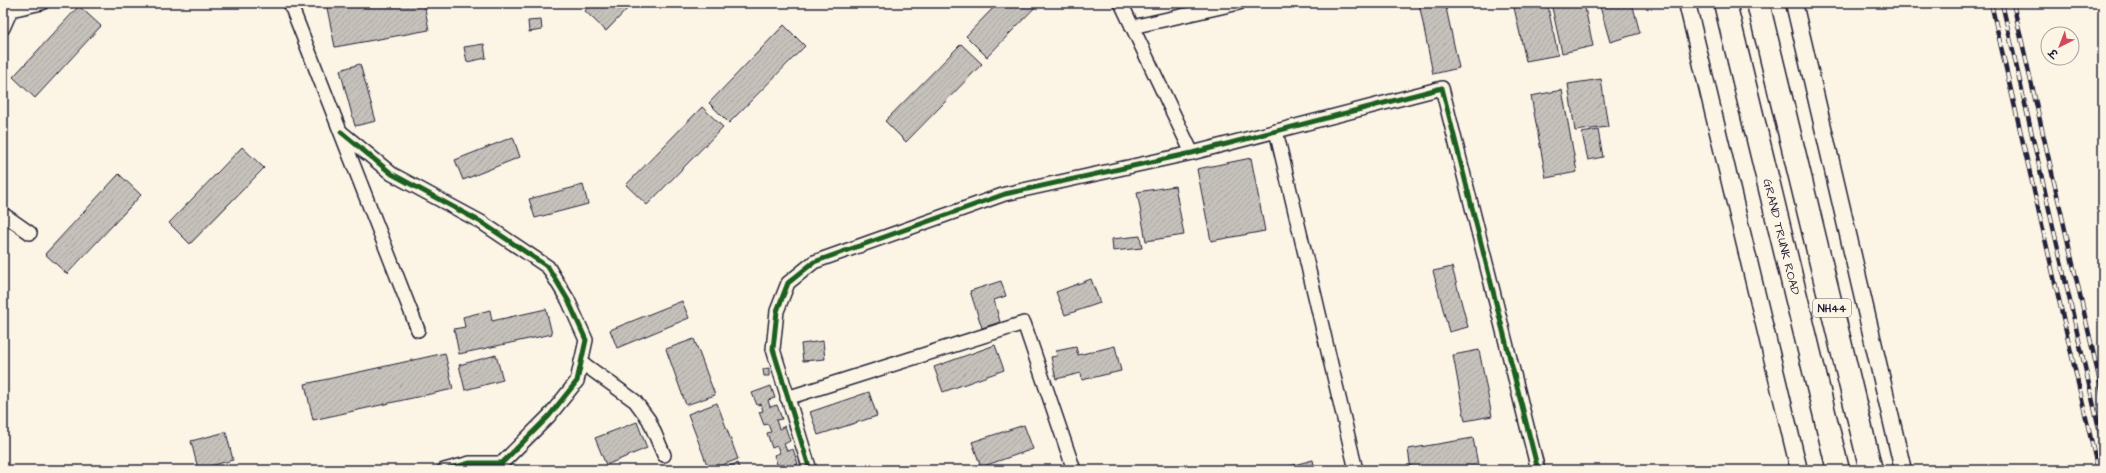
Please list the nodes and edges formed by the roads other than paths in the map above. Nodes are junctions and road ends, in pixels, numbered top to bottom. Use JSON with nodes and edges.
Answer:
{"nodes":[{"id":1,"x":42,"y":3,"type":"edge"},
{"id":2,"x":290,"y":3,"type":"edge"},
{"id":3,"x":1121,"y":3,"type":"edge"},
{"id":4,"x":1238,"y":3,"type":"edge"},
{"id":5,"x":1686,"y":3,"type":"edge"},
{"id":6,"x":1725,"y":3,"type":"edge"},
{"id":7,"x":1758,"y":3,"type":"edge"},
{"id":8,"x":1794,"y":3,"type":"edge"},
{"id":9,"x":7,"y":12,"type":"edge"},
{"id":10,"x":1132,"y":27,"type":"junction"},
{"id":11,"x":3,"y":28,"type":"edge"},
{"id":12,"x":1276,"y":131,"type":"junction"},
{"id":13,"x":341,"y":132,"type":"junction"},
{"id":14,"x":1192,"y":153,"type":"junction"},
{"id":15,"x":3,"y":214,"type":"edge"},
{"id":16,"x":30,"y":233,"type":"dead end"},
{"id":17,"x":418,"y":330,"type":"dead end"},
{"id":18,"x":581,"y":362,"type":"junction"},
{"id":19,"x":787,"y":398,"type":"junction"},
{"id":20,"x":664,"y":455,"type":"dead end"},
{"id":21,"x":444,"y":470,"type":"edge"},
{"id":22,"x":810,"y":470,"type":"edge"},
{"id":23,"x":1074,"y":470,"type":"edge"},
{"id":24,"x":1356,"y":470,"type":"edge"},
{"id":25,"x":1538,"y":470,"type":"edge"},
{"id":26,"x":1799,"y":470,"type":"edge"},
{"id":27,"x":1838,"y":470,"type":"edge"},
{"id":28,"x":1871,"y":470,"type":"edge"},
{"id":29,"x":1903,"y":470,"type":"edge"}],
"edges":[{"from":1,"to":9,"type":"street"},
{"from":2,"to":13,"type":"street"},
{"from":3,"to":10,"type":"street"},
{"from":4,"to":10,"type":"street"},
{"from":5,"to":26,"type":"street"},
{"from":6,"to":27,"type":"highway","name":"GRAND TRUNK ROAD","number":"NH44"},
{"from":7,"to":28,"type":"highway","number":"NH44"},
{"from":8,"to":29,"type":"street"},
{"from":9,"to":11,"type":"street"},
{"from":10,"to":14,"type":"street"},
{"from":12,"to":14,"type":"street"},
{"from":12,"to":24,"type":"street"},
{"from":12,"to":25,"type":"street"},
{"from":13,"to":17,"type":"street"},
{"from":13,"to":18,"type":"street"},
{"from":14,"to":19,"type":"street"},
{"from":15,"to":16,"type":"street"},
{"from":18,"to":20,"type":"street"},
{"from":18,"to":21,"type":"street"},
{"from":19,"to":22,"type":"street"},
{"from":19,"to":23,"type":"street"}]}
